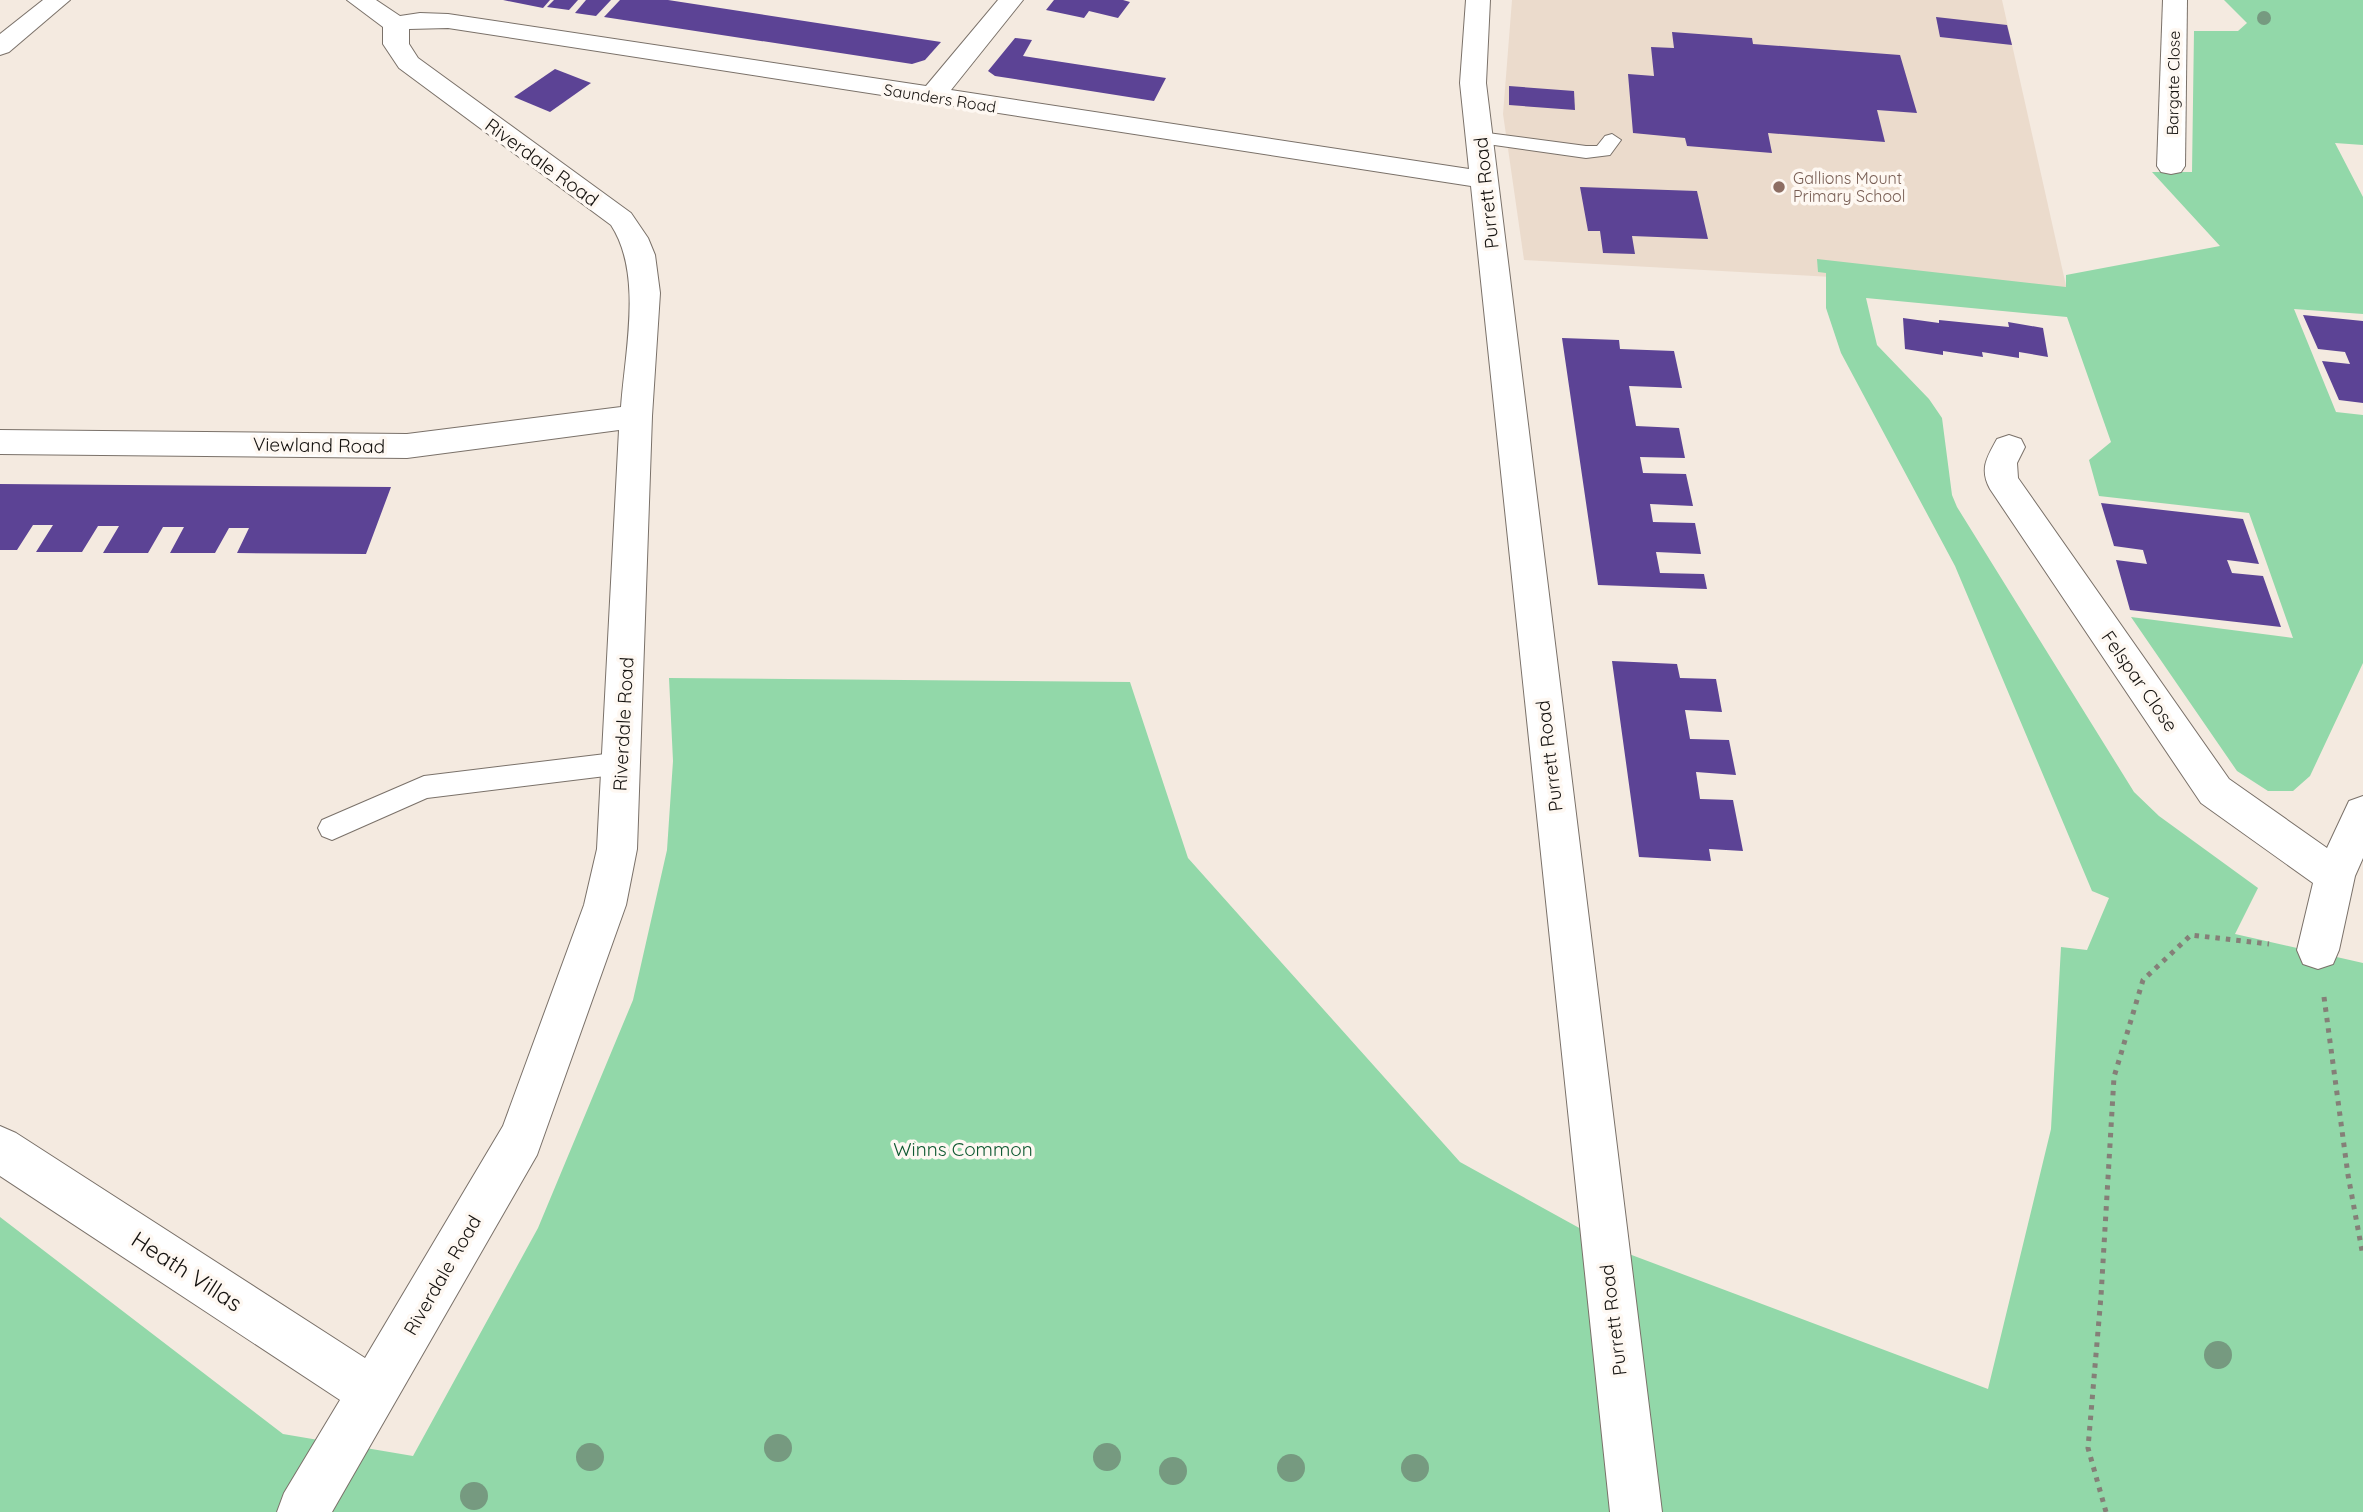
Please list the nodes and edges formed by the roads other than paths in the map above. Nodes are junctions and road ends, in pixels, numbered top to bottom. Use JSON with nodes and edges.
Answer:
{"nodes":[{"id":1,"x":58,"y":0,"type":"edge"},
{"id":2,"x":359,"y":0,"type":"edge"},
{"id":3,"x":1011,"y":0,"type":"edge"},
{"id":4,"x":1478,"y":0,"type":"edge"},
{"id":5,"x":2175,"y":0,"type":"edge"},
{"id":6,"x":396,"y":24,"type":"junction"},
{"id":7,"x":0,"y":47,"type":"edge"},
{"id":8,"x":931,"y":97,"type":"junction"},
{"id":9,"x":1480,"y":138,"type":"junction"},
{"id":10,"x":1612,"y":140,"type":"dead end"},
{"id":11,"x":2171,"y":166,"type":"dead end"},
{"id":12,"x":1485,"y":180,"type":"junction"},
{"id":13,"x":636,"y":416,"type":"junction"},
{"id":14,"x":0,"y":442,"type":"edge"},
{"id":15,"x":2009,"y":447,"type":"dead end"},
{"id":16,"x":622,"y":763,"type":"junction"},
{"id":17,"x":2363,"y":813,"type":"edge"},
{"id":18,"x":332,"y":828,"type":"dead end"},
{"id":19,"x":2335,"y":876,"type":"junction"},
{"id":20,"x":2318,"y":950,"type":"road end"},
{"id":21,"x":0,"y":1149,"type":"edge"},
{"id":22,"x":374,"y":1393,"type":"junction"},
{"id":23,"x":303,"y":1512,"type":"edge"},
{"id":24,"x":1636,"y":1512,"type":"edge"}],
"edges":[{"from":1,"to":7,"type":"street"},
{"from":2,"to":6,"type":"street"},
{"from":3,"to":8,"type":"street"},
{"from":4,"to":9,"type":"street","name":"Purrett Road"},
{"from":5,"to":11,"type":"street","name":"Bargate Close"},
{"from":6,"to":8,"type":"street","name":"Saunders Road"},
{"from":6,"to":13,"type":"street","name":"Riverdale Road"},
{"from":8,"to":12,"type":"street","name":"Saunders Road"},
{"from":9,"to":10,"type":"lane"},
{"from":9,"to":12,"type":"street","name":"Purrett Road"},
{"from":12,"to":24,"type":"street","name":"Purrett Road"},
{"from":13,"to":14,"type":"street","name":"Viewland Road"},
{"from":13,"to":16,"type":"street","name":"Riverdale Road"},
{"from":15,"to":19,"type":"street","name":"Felspar Close"},
{"from":16,"to":18,"type":"lane"},
{"from":16,"to":22,"type":"street","name":"Riverdale Road"},
{"from":17,"to":19,"type":"street"},
{"from":19,"to":20,"type":"street"},
{"from":21,"to":22,"type":"street","name":"Heath Villas"},
{"from":22,"to":23,"type":"street","name":"Riverdale Road"}]}
